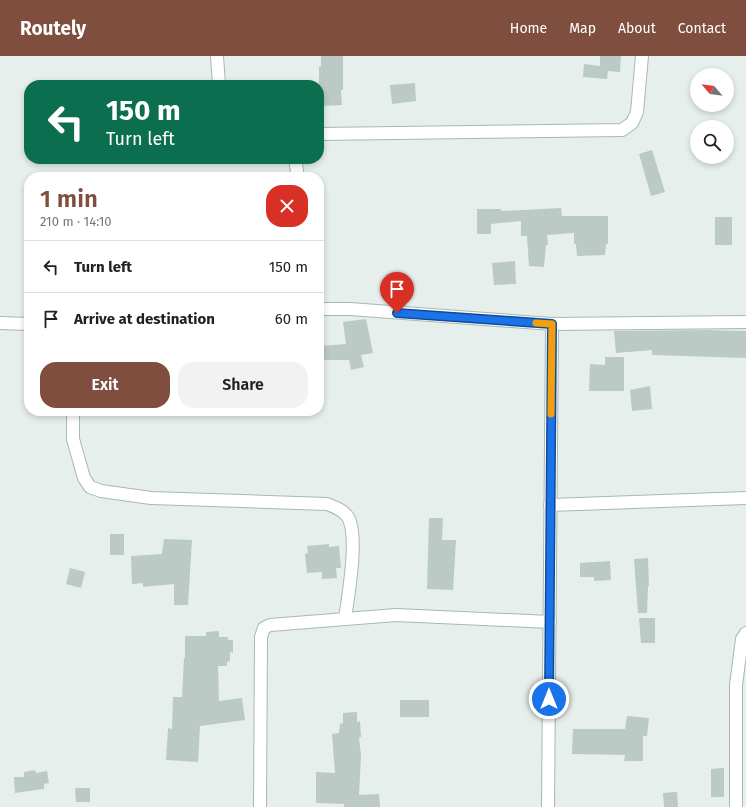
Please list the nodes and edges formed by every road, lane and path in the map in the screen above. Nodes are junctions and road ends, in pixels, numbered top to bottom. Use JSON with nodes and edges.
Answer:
{"nodes":[{"id":1,"x":217,"y":56,"type":"edge"},
{"id":2,"x":642,"y":56,"type":"edge"},
{"id":3,"x":219,"y":80,"type":"edge"},
{"id":4,"x":324,"y":134,"type":"edge"},
{"id":5,"x":324,"y":309,"type":"edge"},
{"id":6,"x":746,"y":322,"type":"edge"},
{"id":7,"x":0,"y":323,"type":"edge"},
{"id":8,"x":24,"y":324,"type":"edge"},
{"id":9,"x":552,"y":324,"type":"junction"},
{"id":10,"x":73,"y":416,"type":"edge"},
{"id":11,"x":746,"y":498,"type":"edge"},
{"id":12,"x":550,"y":505,"type":"junction"},
{"id":13,"x":345,"y":619,"type":"junction"},
{"id":14,"x":550,"y":622,"type":"junction"},
{"id":15,"x":746,"y":633,"type":"edge"},
{"id":16,"x":260,"y":807,"type":"edge"},
{"id":17,"x":548,"y":807,"type":"edge"},
{"id":18,"x":736,"y":807,"type":"edge"}],
"edges":[{"from":1,"to":3,"type":"street"},
{"from":2,"to":4,"type":"street"},
{"from":5,"to":9,"type":"street"},
{"from":6,"to":9,"type":"street"},
{"from":7,"to":8,"type":"street"},
{"from":9,"to":12,"type":"street"},
{"from":10,"to":13,"type":"street"},
{"from":11,"to":12,"type":"street"},
{"from":12,"to":14,"type":"street"},
{"from":13,"to":14,"type":"street"},
{"from":13,"to":16,"type":"street"},
{"from":14,"to":17,"type":"street"},
{"from":15,"to":18,"type":"street"}]}
